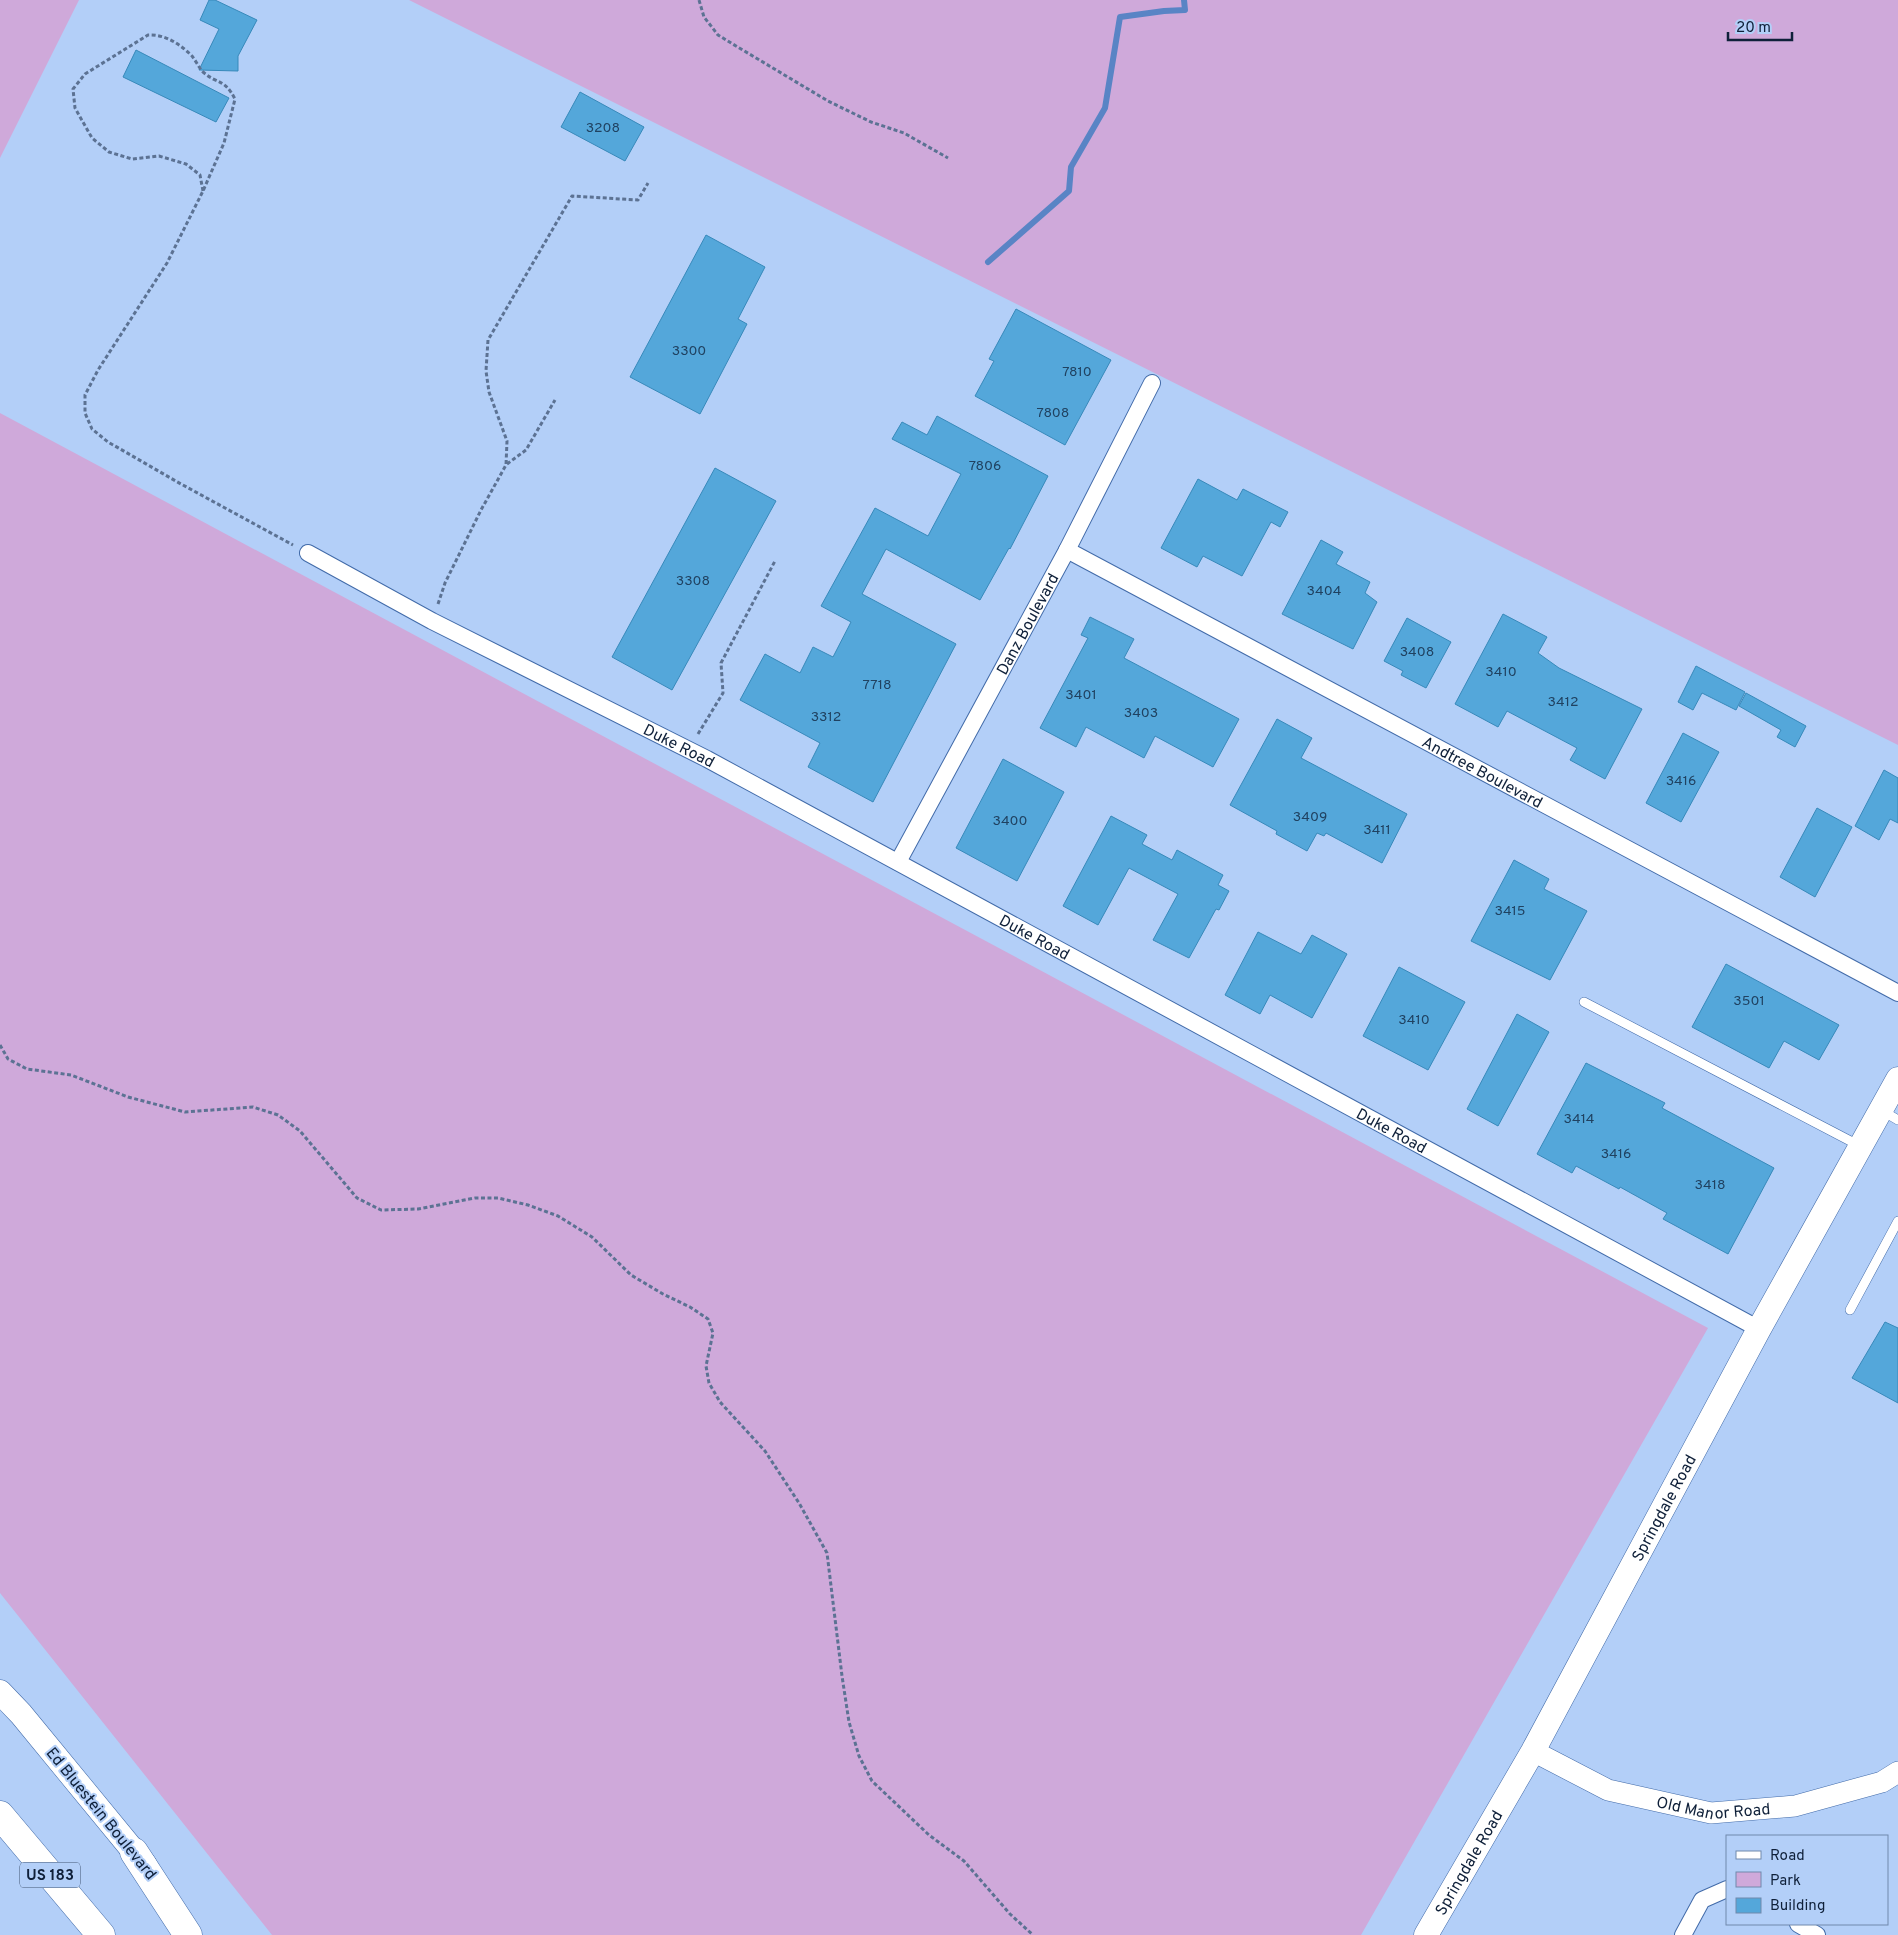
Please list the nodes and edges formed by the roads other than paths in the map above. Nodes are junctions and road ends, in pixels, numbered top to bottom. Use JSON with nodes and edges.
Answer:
{"nodes":[{"id":1,"x":1152,"y":383,"type":"dead end"},
{"id":2,"x":1067,"y":550,"type":"junction"},
{"id":3,"x":308,"y":553,"type":"road end"},
{"id":4,"x":898,"y":862,"type":"junction"},
{"id":5,"x":1898,"y":993,"type":"edge"},
{"id":6,"x":1584,"y":1002,"type":"dead end"},
{"id":7,"x":1898,"y":1079,"type":"edge"},
{"id":8,"x":1890,"y":1115,"type":"edge"},
{"id":9,"x":1861,"y":1146,"type":"junction"},
{"id":10,"x":1898,"y":1221,"type":"edge"},
{"id":11,"x":1850,"y":1310,"type":"dead end"},
{"id":12,"x":1759,"y":1329,"type":"junction"},
{"id":13,"x":0,"y":1692,"type":"edge"},
{"id":14,"x":1533,"y":1751,"type":"junction"},
{"id":15,"x":1898,"y":1772,"type":"edge"},
{"id":16,"x":0,"y":1815,"type":"edge"},
{"id":17,"x":134,"y":1852,"type":"junction"},
{"id":18,"x":1726,"y":1889,"type":"edge"},
{"id":19,"x":1800,"y":1925,"type":"edge"},
{"id":20,"x":101,"y":1935,"type":"edge"},
{"id":21,"x":188,"y":1935,"type":"edge"},
{"id":22,"x":202,"y":1935,"type":"edge"},
{"id":23,"x":1426,"y":1935,"type":"edge"},
{"id":24,"x":1683,"y":1935,"type":"edge"},
{"id":25,"x":1817,"y":1935,"type":"edge"}],
"edges":[{"from":1,"to":2,"type":"street","name":"Danz Boulevard"},
{"from":2,"to":4,"type":"street","name":"Danz Boulevard"},
{"from":2,"to":5,"type":"street","name":"Andtree Boulevard"},
{"from":3,"to":4,"type":"street","name":"Duke Road"},
{"from":4,"to":12,"type":"street","name":"Duke Road"},
{"from":6,"to":9,"type":"lane"},
{"from":7,"to":8,"type":"main road","name":"Springdale Road"},
{"from":8,"to":9,"type":"main road","name":"Springdale Road"},
{"from":9,"to":12,"type":"main road","name":"Springdale Road"},
{"from":10,"to":11,"type":"lane"},
{"from":12,"to":14,"type":"main road","name":"Springdale Road"},
{"from":13,"to":17,"type":"main road","name":"Ed Bluestein Boulevard"},
{"from":14,"to":15,"type":"street","name":"Old Manor Road"},
{"from":14,"to":23,"type":"main road","name":"Springdale Road"},
{"from":16,"to":20,"type":"highway","number":"US 183"},
{"from":17,"to":21,"type":"highway"},
{"from":17,"to":22,"type":"main road","name":"Ed Bluestein Boulevard"},
{"from":18,"to":24,"type":"street"},
{"from":19,"to":25,"type":"street"}]}
